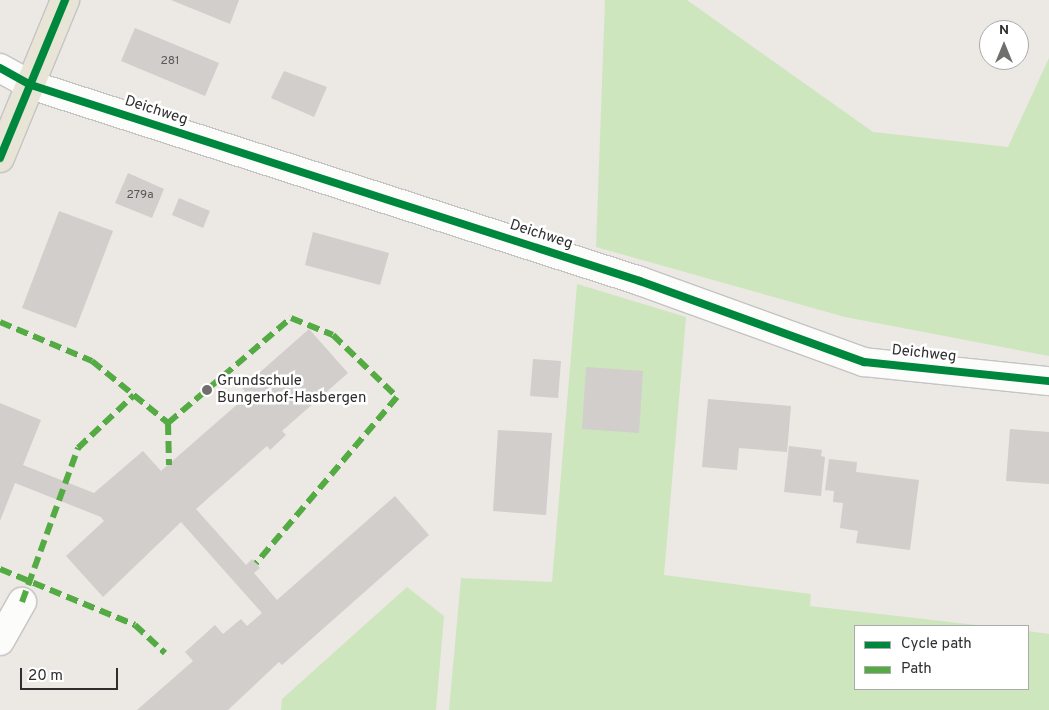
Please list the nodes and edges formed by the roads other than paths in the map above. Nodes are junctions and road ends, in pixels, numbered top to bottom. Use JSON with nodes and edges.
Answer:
{"nodes":[{"id":1,"x":65,"y":0,"type":"edge"},
{"id":2,"x":0,"y":68,"type":"edge"},
{"id":3,"x":31,"y":84,"type":"junction"},
{"id":4,"x":0,"y":158,"type":"edge"},
{"id":5,"x":1049,"y":381,"type":"edge"},
{"id":6,"x":22,"y":602,"type":"dead end"},
{"id":7,"x":0,"y":641,"type":"edge"}],
"edges":[{"from":1,"to":3,"type":"main road"},
{"from":2,"to":3,"type":"street","name":"Deichweg"},
{"from":3,"to":4,"type":"main road"},
{"from":3,"to":5,"type":"street","name":"Deichweg"},
{"from":6,"to":7,"type":"street"}]}
